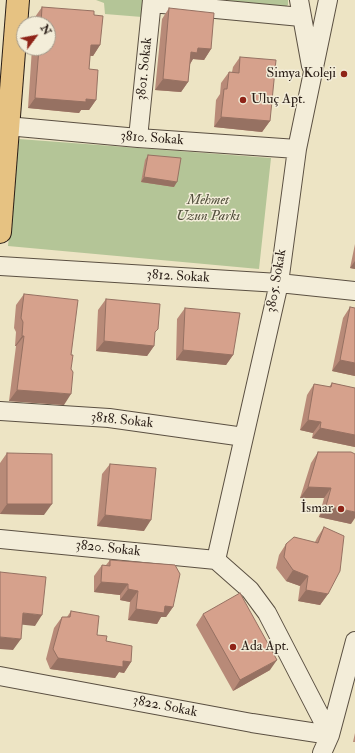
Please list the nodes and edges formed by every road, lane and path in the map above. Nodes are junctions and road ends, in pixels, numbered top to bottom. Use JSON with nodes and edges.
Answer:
{"nodes":[{"id":1,"x":18,"y":0,"type":"edge"},
{"id":2,"x":328,"y":0,"type":"edge"},
{"id":3,"x":152,"y":1,"type":"edge"},
{"id":4,"x":300,"y":9,"type":"edge"},
{"id":5,"x":312,"y":74,"type":"junction"},
{"id":6,"x":7,"y":126,"type":"junction"},
{"id":7,"x":138,"y":138,"type":"junction"},
{"id":8,"x":297,"y":149,"type":"junction"},
{"id":9,"x":0,"y":232,"type":"edge"},
{"id":10,"x":0,"y":266,"type":"edge"},
{"id":11,"x":279,"y":282,"type":"junction"},
{"id":12,"x":355,"y":291,"type":"edge"},
{"id":13,"x":0,"y":411,"type":"edge"},
{"id":14,"x":244,"y":436,"type":"junction"},
{"id":15,"x":0,"y":538,"type":"edge"},
{"id":16,"x":216,"y":560,"type":"junction"},
{"id":17,"x":355,"y":640,"type":"edge"},
{"id":18,"x":351,"y":668,"type":"edge"},
{"id":19,"x":0,"y":676,"type":"edge"},
{"id":20,"x":330,"y":735,"type":"junction"},
{"id":21,"x":322,"y":753,"type":"edge"}],
"edges":[{"from":1,"to":6,"type":"main road"},
{"from":2,"to":5,"type":"street","name":"3805. Sokak"},
{"from":3,"to":4,"type":"street"},
{"from":3,"to":7,"type":"street","name":"3801. Sokak"},
{"from":4,"to":5,"type":"street"},
{"from":5,"to":8,"type":"street","name":"3805. Sokak"},
{"from":6,"to":7,"type":"street","name":"3810. Sokak"},
{"from":6,"to":9,"type":"main road"},
{"from":7,"to":8,"type":"street","name":"3810. Sokak"},
{"from":8,"to":11,"type":"street","name":"3805. Sokak"},
{"from":10,"to":11,"type":"street","name":"3812. Sokak"},
{"from":11,"to":12,"type":"street","name":"3812. Sokak"},
{"from":11,"to":14,"type":"street","name":"3805. Sokak"},
{"from":13,"to":14,"type":"street","name":"3818. Sokak"},
{"from":14,"to":16,"type":"street","name":"3805. Sokak"},
{"from":15,"to":16,"type":"street","name":"3820. Sokak"},
{"from":16,"to":20,"type":"street"},
{"from":17,"to":18,"type":"street"},
{"from":18,"to":20,"type":"street"},
{"from":19,"to":20,"type":"street","name":"3822. Sokak"},
{"from":20,"to":21,"type":"street"}]}
